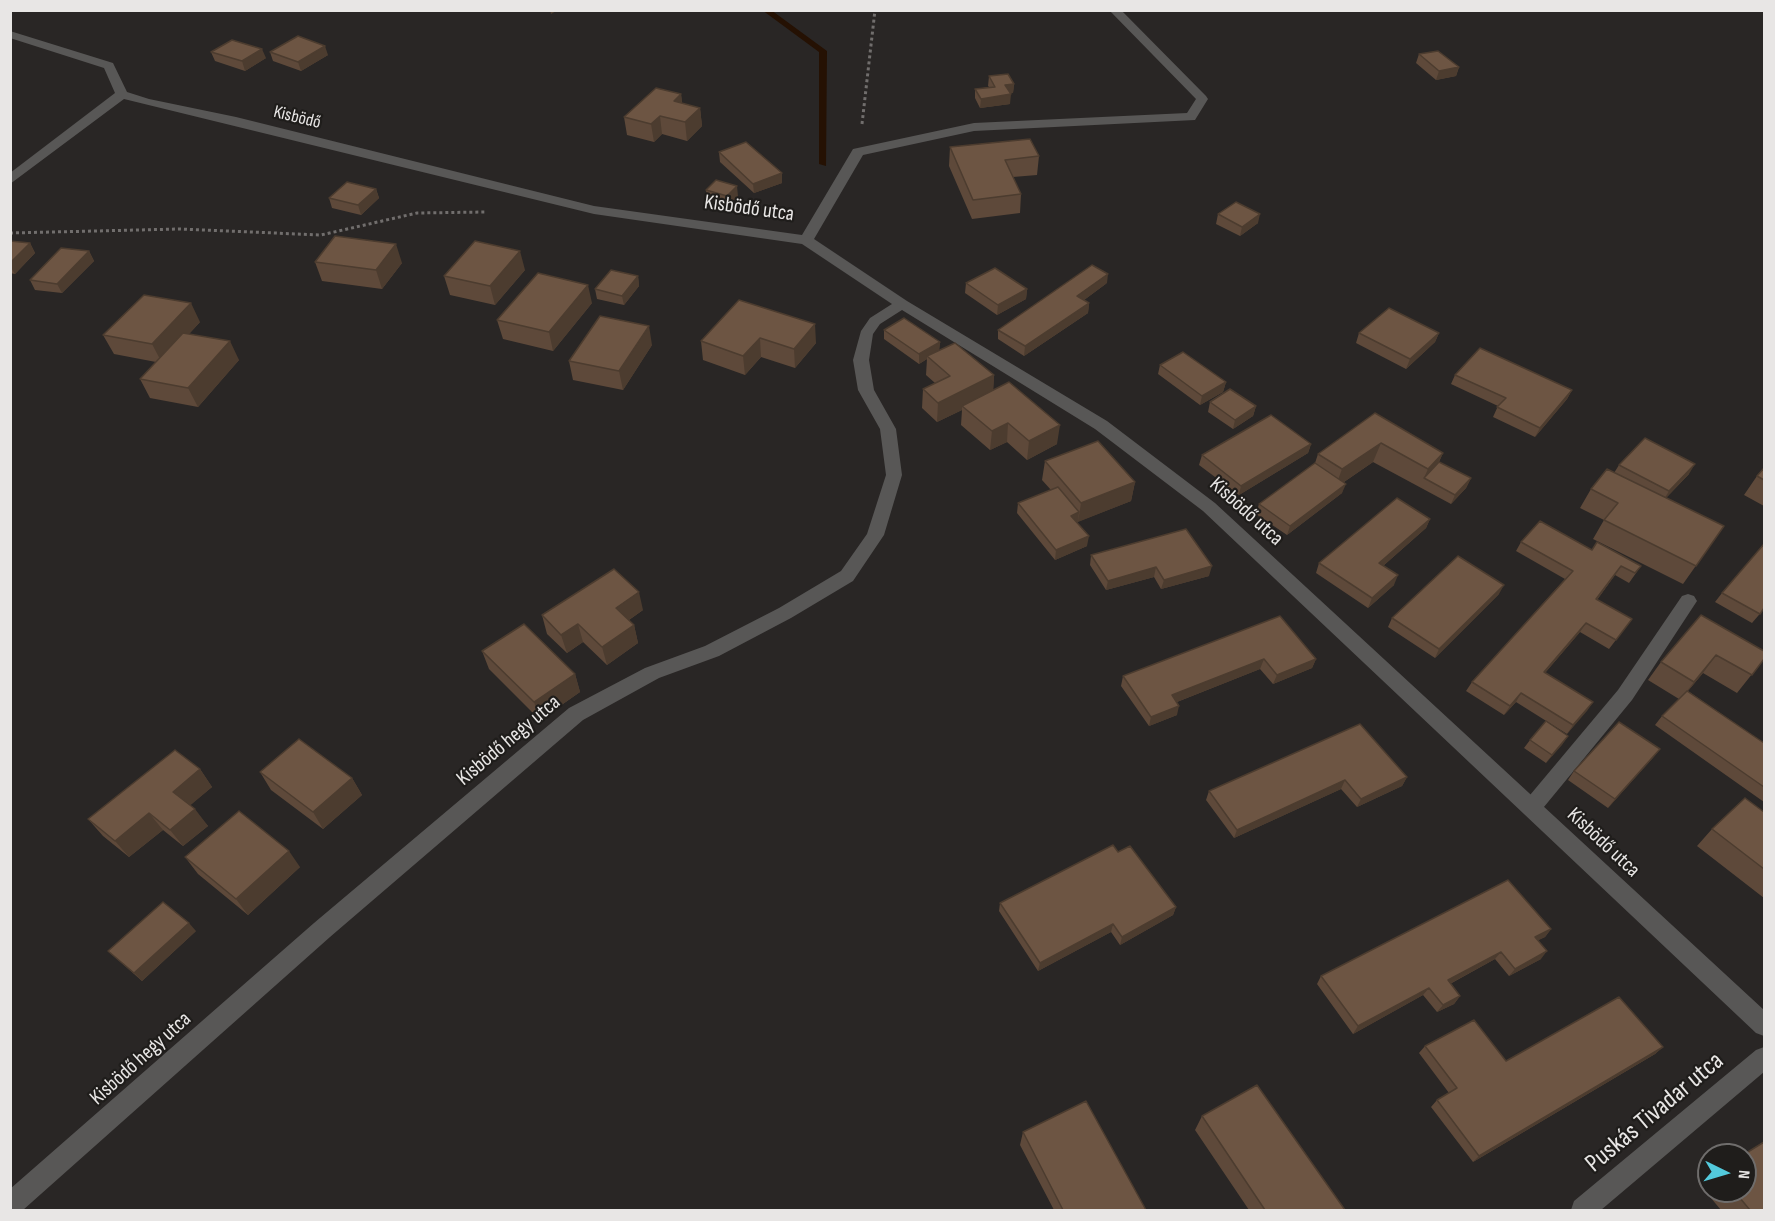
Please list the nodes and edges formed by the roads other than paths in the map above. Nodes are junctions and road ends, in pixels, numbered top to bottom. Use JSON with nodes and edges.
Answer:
{"nodes":[{"id":1,"x":1114,"y":10,"type":"edge"},
{"id":2,"x":10,"y":34,"type":"edge"},
{"id":3,"x":122,"y":94,"type":"junction"},
{"id":4,"x":10,"y":180,"type":"edge"},
{"id":5,"x":594,"y":210,"type":"joint"},
{"id":6,"x":806,"y":240,"type":"junction"},
{"id":7,"x":902,"y":304,"type":"junction"},
{"id":8,"x":1688,"y":601,"type":"dead end"},
{"id":9,"x":1532,"y":807,"type":"junction"},
{"id":10,"x":1764,"y":1025,"type":"edge"},
{"id":11,"x":1764,"y":1058,"type":"edge"},
{"id":12,"x":10,"y":1206,"type":"edge"},
{"id":13,"x":1591,"y":1208,"type":"edge"}],
"edges":[{"from":1,"to":6,"type":"street"},
{"from":2,"to":3,"type":"street"},
{"from":3,"to":4,"type":"street"},
{"from":3,"to":5,"type":"street","name":"Kisbödő"},
{"from":5,"to":6,"type":"street","name":"Kisbödő utca"},
{"from":6,"to":7,"type":"street","name":"Kisbödő utca"},
{"from":7,"to":9,"type":"street","name":"Kisbödő utca"},
{"from":7,"to":12,"type":"street","name":"Kisbödő hegy utca"},
{"from":8,"to":9,"type":"street"},
{"from":9,"to":10,"type":"street","name":"Kisbödő utca"},
{"from":11,"to":13,"type":"street","name":"Puskás Tivadar utca"}]}
